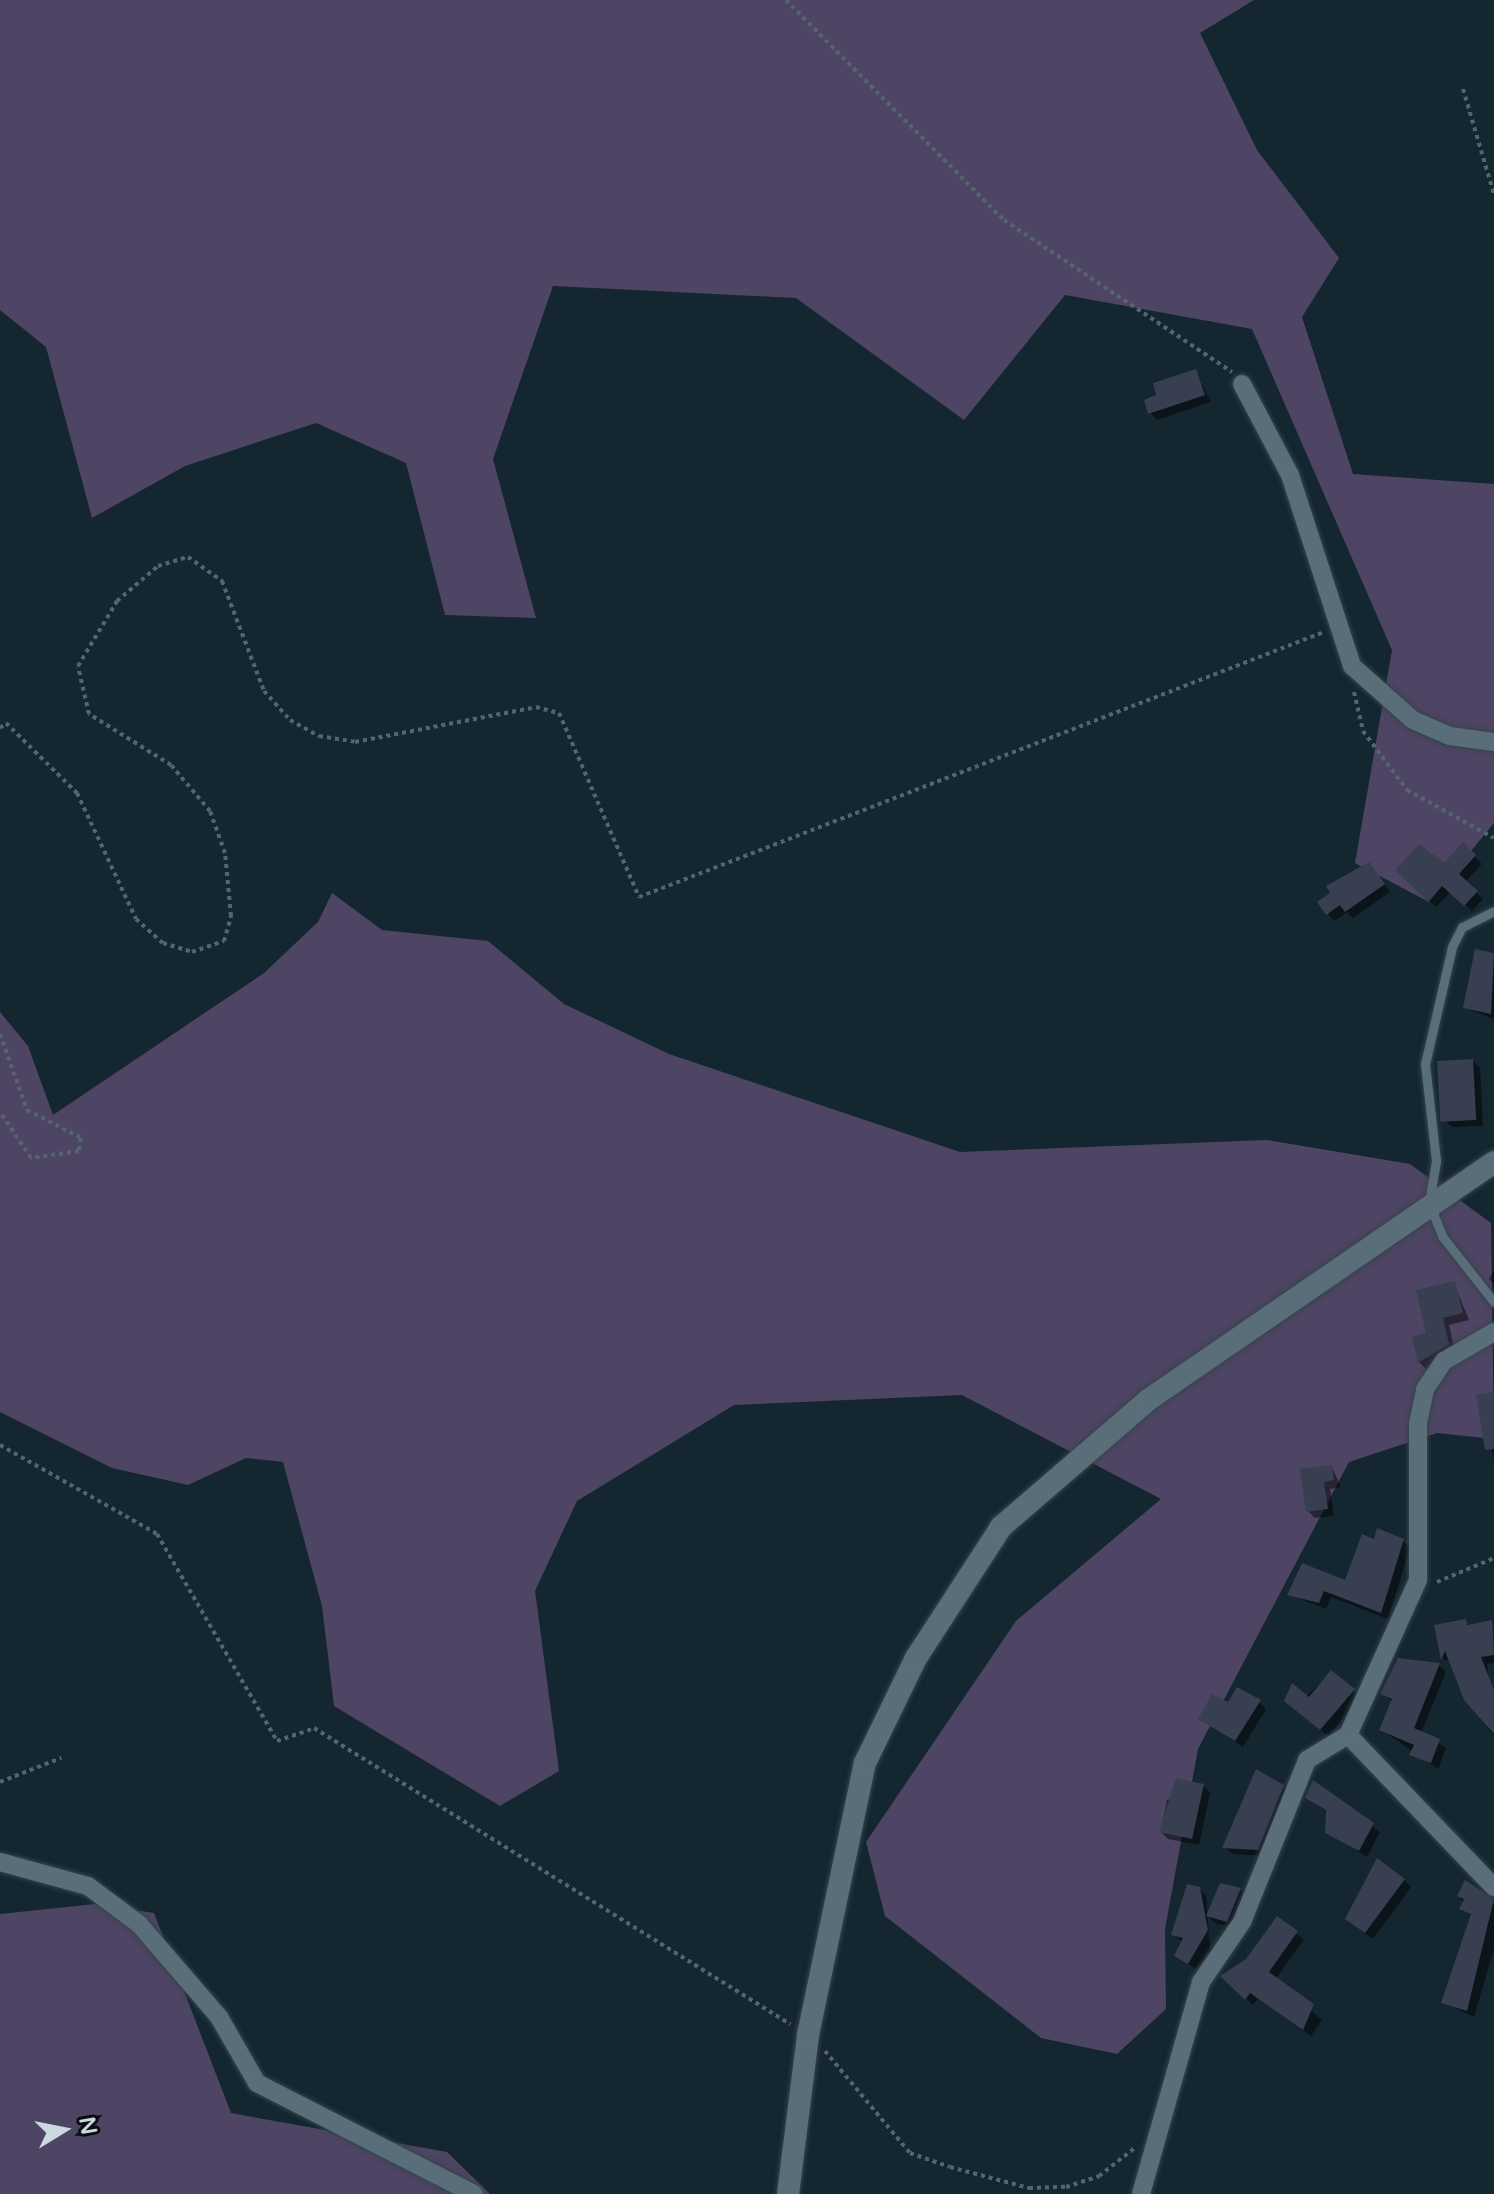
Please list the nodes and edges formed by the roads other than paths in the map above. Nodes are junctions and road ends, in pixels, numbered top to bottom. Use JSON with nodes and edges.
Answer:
{"nodes":[{"id":1,"x":1242,"y":384,"type":"road end"},
{"id":2,"x":1494,"y":742,"type":"edge"},
{"id":3,"x":1494,"y":911,"type":"edge"},
{"id":4,"x":1494,"y":1162,"type":"edge"},
{"id":5,"x":1429,"y":1203,"type":"junction"},
{"id":6,"x":1494,"y":1302,"type":"edge"},
{"id":7,"x":1494,"y":1332,"type":"edge"},
{"id":8,"x":1348,"y":1735,"type":"junction"},
{"id":9,"x":0,"y":1862,"type":"edge"},
{"id":10,"x":1494,"y":1887,"type":"edge"},
{"id":11,"x":474,"y":2194,"type":"edge"},
{"id":12,"x":788,"y":2194,"type":"edge"},
{"id":13,"x":1141,"y":2194,"type":"edge"}],
"edges":[{"from":1,"to":2,"type":"street"},
{"from":3,"to":5,"type":"lane"},
{"from":4,"to":5,"type":"street"},
{"from":5,"to":6,"type":"lane"},
{"from":5,"to":12,"type":"street"},
{"from":7,"to":8,"type":"street"},
{"from":8,"to":10,"type":"street"},
{"from":8,"to":13,"type":"street"},
{"from":9,"to":11,"type":"street"}]}
